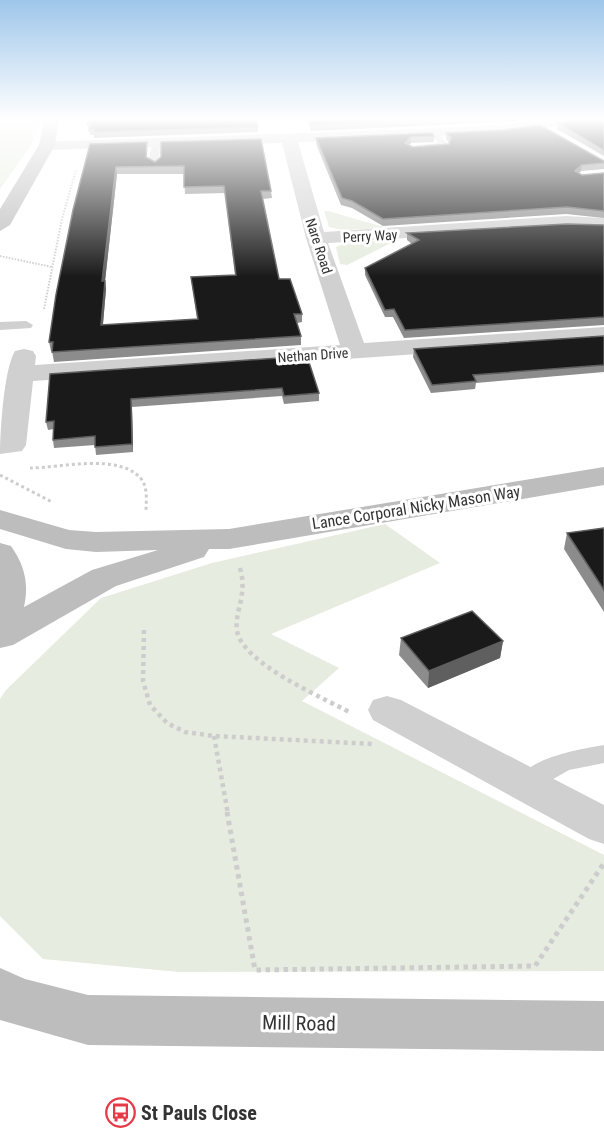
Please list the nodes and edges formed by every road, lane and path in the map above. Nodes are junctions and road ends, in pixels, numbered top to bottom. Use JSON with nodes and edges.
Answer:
{"nodes":[{"id":1,"x":32,"y":171,"type":"edge"},
{"id":2,"x":76,"y":171,"type":"edge"},
{"id":3,"x":298,"y":171,"type":"edge"},
{"id":4,"x":604,"y":224,"type":"edge"},
{"id":5,"x":0,"y":225,"type":"edge"},
{"id":6,"x":316,"y":238,"type":"junction"},
{"id":7,"x":0,"y":256,"type":"edge"},
{"id":8,"x":52,"y":267,"type":"junction"},
{"id":9,"x":44,"y":313,"type":"dead end"},
{"id":10,"x":26,"y":325,"type":"dead end"},
{"id":11,"x":0,"y":326,"type":"edge"},
{"id":12,"x":604,"y":334,"type":"edge"},
{"id":13,"x":355,"y":352,"type":"junction"},
{"id":14,"x":6,"y":446,"type":"edge"},
{"id":15,"x":604,"y":476,"type":"edge"},
{"id":16,"x":0,"y":519,"type":"edge"},
{"id":17,"x":146,"y":521,"type":"dead end"},
{"id":18,"x":229,"y":538,"type":"junction"},
{"id":19,"x":0,"y":553,"type":"edge"},
{"id":20,"x":144,"y":630,"type":"dead end"},
{"id":21,"x":0,"y":634,"type":"edge"},
{"id":22,"x":383,"y":727,"type":"joint"},
{"id":23,"x":214,"y":736,"type":"junction"},
{"id":24,"x":604,"y":754,"type":"edge"},
{"id":25,"x":527,"y":784,"type":"junction"},
{"id":26,"x":604,"y":826,"type":"edge"},
{"id":27,"x":604,"y":862,"type":"edge"},
{"id":28,"x":0,"y":992,"type":"edge"},
{"id":29,"x":604,"y":1026,"type":"edge"}],
"edges":[{"from":1,"to":5,"type":"main road"},
{"from":2,"to":8,"type":"path"},
{"from":3,"to":6,"type":"street","name":"Nare Road"},
{"from":4,"to":6,"type":"street","name":"Perry Way"},
{"from":6,"to":13,"type":"street","name":"Nare Road"},
{"from":7,"to":8,"type":"path"},
{"from":8,"to":9,"type":"path"},
{"from":10,"to":11,"type":"lane"},
{"from":12,"to":13,"type":"street","name":"Nethan Drive"},
{"from":13,"to":14,"type":"street","name":"Nethan Drive"},
{"from":14,"to":17,"type":"path"},
{"from":15,"to":18,"type":"main road","name":"Lance Corporal Nicky Mason Way"},
{"from":16,"to":18,"type":"main road","name":"Lance Corporal Nicky Mason Way"},
{"from":18,"to":21,"type":"main road","name":"Lance Corporal Nicky Mason Way"},
{"from":19,"to":21,"type":"main road"},
{"from":20,"to":23,"type":"path"},
{"from":22,"to":23,"type":"path"},
{"from":22,"to":25,"type":"street"},
{"from":23,"to":27,"type":"path"},
{"from":24,"to":25,"type":"lane"},
{"from":25,"to":26,"type":"street"},
{"from":28,"to":29,"type":"main road","name":"Mill Road"}]}
